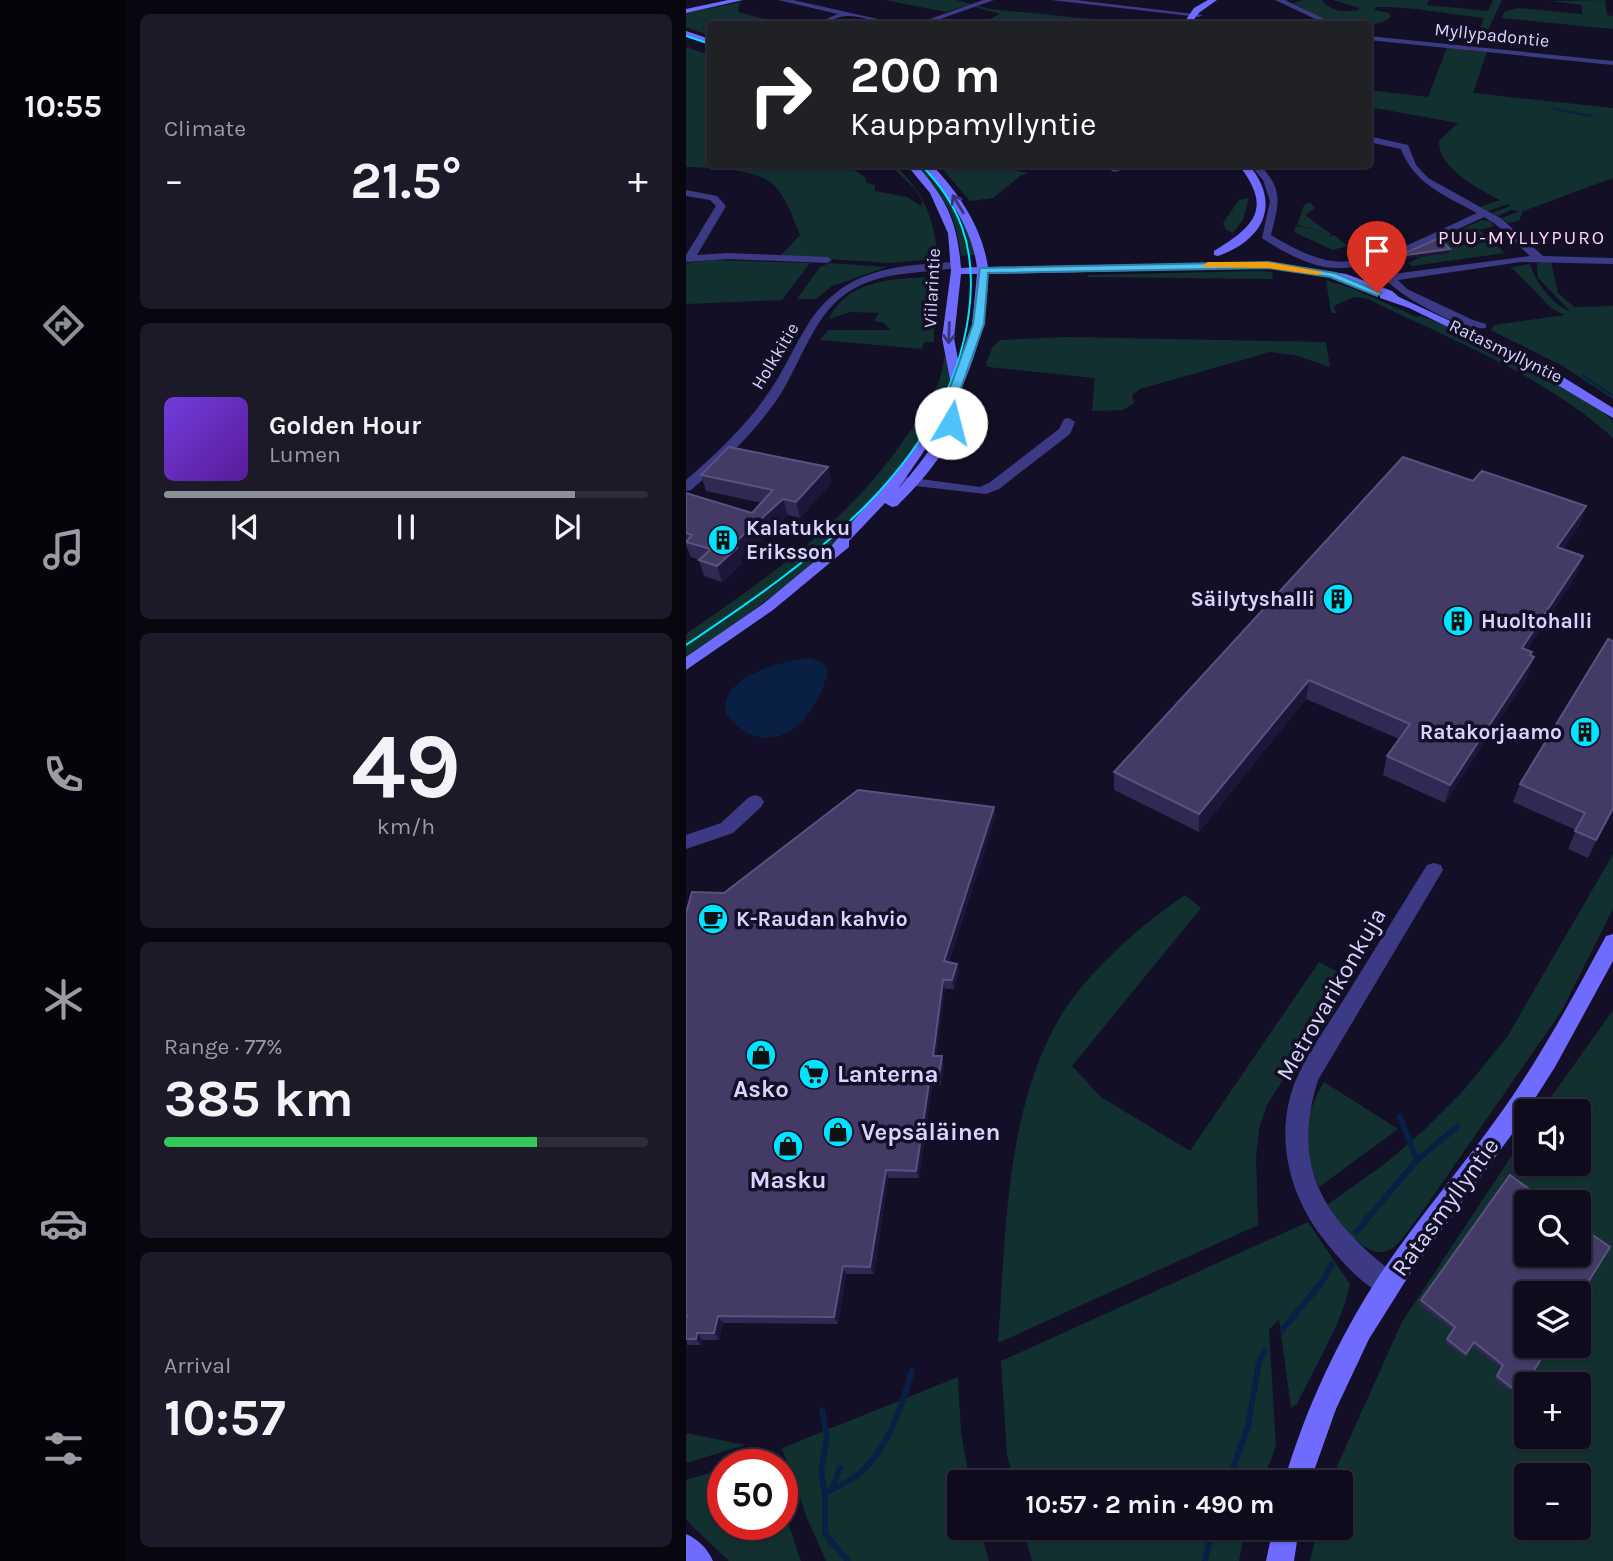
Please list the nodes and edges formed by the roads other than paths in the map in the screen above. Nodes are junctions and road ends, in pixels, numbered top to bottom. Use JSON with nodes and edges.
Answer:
{"nodes":[{"id":1,"x":739,"y":0,"type":"edge"},
{"id":2,"x":782,"y":0,"type":"edge"},
{"id":3,"x":990,"y":0,"type":"edge"},
{"id":4,"x":1055,"y":0,"type":"edge"},
{"id":5,"x":1213,"y":0,"type":"edge"},
{"id":6,"x":1279,"y":0,"type":"edge"},
{"id":7,"x":686,"y":11,"type":"edge"},
{"id":8,"x":845,"y":14,"type":"junction"},
{"id":9,"x":1194,"y":17,"type":"edge"},
{"id":10,"x":825,"y":21,"type":"edge"},
{"id":11,"x":881,"y":21,"type":"edge"},
{"id":12,"x":929,"y":21,"type":"edge"},
{"id":13,"x":1324,"y":21,"type":"edge"},
{"id":14,"x":686,"y":33,"type":"edge"},
{"id":15,"x":1372,"y":40,"type":"edge"},
{"id":16,"x":686,"y":41,"type":"edge"},
{"id":17,"x":707,"y":41,"type":"edge"},
{"id":18,"x":1372,"y":43,"type":"edge"},
{"id":19,"x":707,"y":47,"type":"edge"},
{"id":20,"x":1379,"y":47,"type":"dead end"},
{"id":21,"x":1613,"y":63,"type":"edge"},
{"id":22,"x":1372,"y":140,"type":"edge"},
{"id":23,"x":914,"y":168,"type":"edge"},
{"id":24,"x":929,"y":168,"type":"edge"},
{"id":25,"x":1245,"y":168,"type":"edge"},
{"id":26,"x":1257,"y":168,"type":"edge"},
{"id":27,"x":686,"y":193,"type":"edge"},
{"id":28,"x":1483,"y":214,"type":"junction"},
{"id":29,"x":1244,"y":237,"type":"junction"},
{"id":30,"x":1371,"y":258,"type":"junction"},
{"id":31,"x":1539,"y":258,"type":"junction"},
{"id":32,"x":688,"y":259,"type":"edge"},
{"id":33,"x":827,"y":260,"type":"dead end"},
{"id":34,"x":1221,"y":260,"type":"junction"},
{"id":35,"x":1613,"y":261,"type":"edge"},
{"id":36,"x":983,"y":267,"type":"junction"},
{"id":37,"x":956,"y":268,"type":"junction"},
{"id":38,"x":1390,"y":278,"type":"junction"},
{"id":39,"x":1363,"y":285,"type":"junction"},
{"id":40,"x":1482,"y":326,"type":"dead end"},
{"id":41,"x":955,"y":390,"type":"junction"},
{"id":42,"x":1613,"y":414,"type":"edge"},
{"id":43,"x":1069,"y":422,"type":"dead end"},
{"id":44,"x":905,"y":481,"type":"junction"},
{"id":45,"x":686,"y":487,"type":"edge"},
{"id":46,"x":686,"y":665,"type":"edge"},
{"id":47,"x":755,"y":802,"type":"dead end"},
{"id":48,"x":686,"y":842,"type":"edge"},
{"id":49,"x":1434,"y":870,"type":"dead end"},
{"id":50,"x":1613,"y":942,"type":"edge"},
{"id":51,"x":1388,"y":1284,"type":"junction"},
{"id":52,"x":1301,"y":1470,"type":"edge"},
{"id":53,"x":1284,"y":1540,"type":"edge"},
{"id":54,"x":686,"y":1548,"type":"edge"},
{"id":55,"x":699,"y":1561,"type":"edge"},
{"id":56,"x":1280,"y":1561,"type":"edge"}],
"edges":[{"from":1,"to":7,"type":"main road"},
{"from":2,"to":8,"type":"street"},
{"from":3,"to":12,"type":"street"},
{"from":4,"to":9,"type":"street"},
{"from":5,"to":9,"type":"main road"},
{"from":6,"to":13,"type":"street"},
{"from":8,"to":10,"type":"street"},
{"from":8,"to":11,"type":"street"},
{"from":14,"to":17,"type":"main road"},
{"from":15,"to":21,"type":"street","name":"Myllypadontie"},
{"from":16,"to":19,"type":"main road"},
{"from":18,"to":20,"type":"street"},
{"from":22,"to":28,"type":"street"},
{"from":23,"to":37,"type":"main road","name":"Viilarintie"},
{"from":36,"to":24,"type":"main road","name":"Viilarintie","one_way":true},
{"from":25,"to":29,"type":"main road"},
{"from":26,"to":30,"type":"street"},
{"from":27,"to":32,"type":"street"},
{"from":28,"to":30,"type":"street"},
{"from":28,"to":31,"type":"street"},
{"from":29,"to":34,"type":"main road"},
{"from":29,"to":34,"type":"main road"},
{"from":30,"to":38,"type":"street"},
{"from":31,"to":35,"type":"street"},
{"from":31,"to":38,"type":"street"},
{"from":32,"to":33,"type":"street"},
{"from":34,"to":36,"type":"main road"},
{"from":34,"to":39,"type":"main road","name":"Ratasmyllyntie"},
{"from":36,"to":37,"type":"main road"},
{"from":36,"to":41,"type":"main road","name":"Viilarintie"},
{"from":37,"to":41,"type":"main road","name":"Viilarintie","one_way":true},
{"from":37,"to":45,"type":"street","name":"Holkkitie"},
{"from":38,"to":39,"type":"street"},
{"from":38,"to":40,"type":"street"},
{"from":39,"to":42,"type":"main road","name":"Ratasmyllyntie"},
{"from":41,"to":44,"type":"main road","name":"Viilarintie"},
{"from":43,"to":44,"type":"street"},
{"from":44,"to":46,"type":"main road","name":"Viilarintie"},
{"from":47,"to":48,"type":"street"},
{"from":49,"to":51,"type":"street","name":"Metrovarikonkuja"},
{"from":50,"to":51,"type":"main road","name":"Ratasmyllyntie"},
{"from":51,"to":52,"type":"main road","name":"Ratasmyllyntie"},
{"from":53,"to":56,"type":"main road"},
{"from":54,"to":55,"type":"main road"}]}
